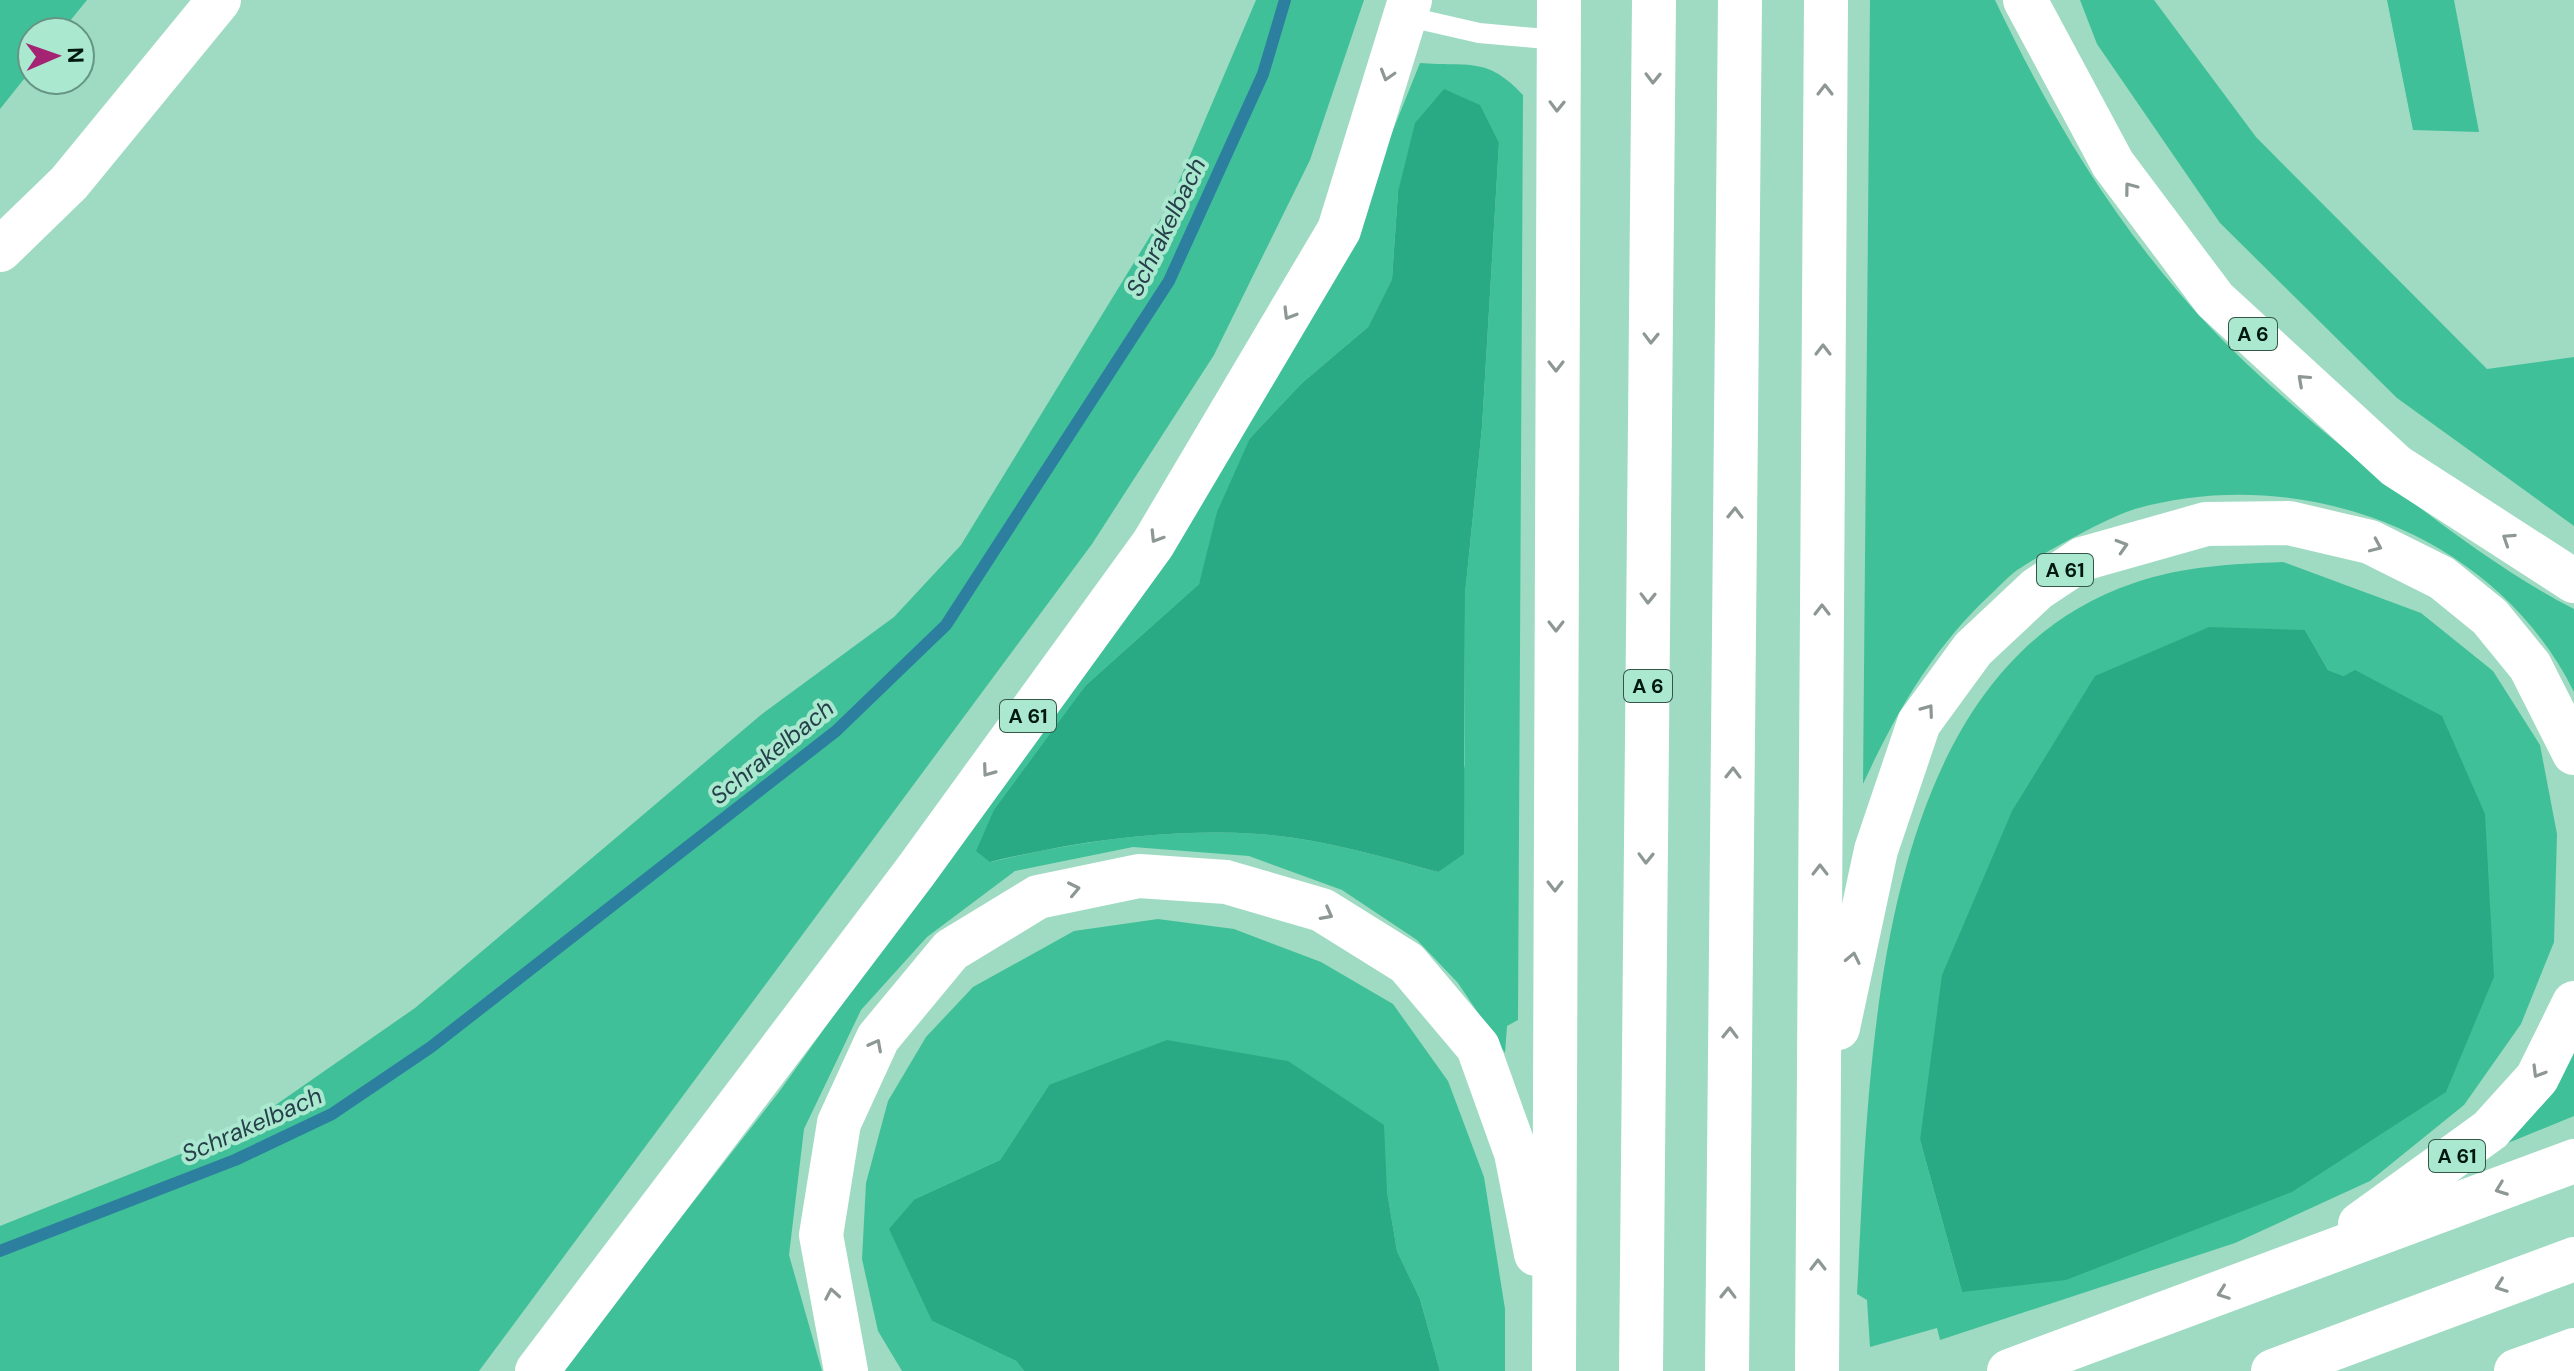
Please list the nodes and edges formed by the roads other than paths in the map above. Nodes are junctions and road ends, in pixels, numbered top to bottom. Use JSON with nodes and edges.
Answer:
{"nodes":[{"id":1,"x":219,"y":0,"type":"edge"},
{"id":2,"x":1654,"y":0,"type":"edge"},
{"id":3,"x":1740,"y":0,"type":"edge"},
{"id":4,"x":1826,"y":0,"type":"edge"},
{"id":5,"x":2025,"y":0,"type":"edge"},
{"id":6,"x":1407,"y":8,"type":"edge"},
{"id":7,"x":1559,"y":20,"type":"edge"},
{"id":8,"x":0,"y":250,"type":"edge"},
{"id":9,"x":2574,"y":581,"type":"edge"},
{"id":10,"x":2574,"y":753,"type":"edge"},
{"id":11,"x":2574,"y":1003,"type":"edge"},
{"id":12,"x":1819,"y":1116,"type":"junction"},
{"id":13,"x":2574,"y":1161,"type":"edge"},
{"id":14,"x":2574,"y":1259,"type":"edge"},
{"id":15,"x":2297,"y":1266,"type":"junction"},
{"id":16,"x":1555,"y":1306,"type":"junction"},
{"id":17,"x":2574,"y":1350,"type":"edge"},
{"id":18,"x":537,"y":1371,"type":"edge"},
{"id":19,"x":846,"y":1371,"type":"edge"},
{"id":20,"x":1554,"y":1371,"type":"edge"},
{"id":21,"x":1641,"y":1371,"type":"edge"},
{"id":22,"x":1727,"y":1371,"type":"edge"},
{"id":23,"x":1817,"y":1371,"type":"edge"},
{"id":24,"x":2009,"y":1371,"type":"edge"},
{"id":25,"x":2273,"y":1371,"type":"edge"},
{"id":26,"x":2516,"y":1371,"type":"edge"}],
"edges":[{"from":1,"to":8,"type":"main road"},
{"from":2,"to":21,"type":"main road","number":"A 6","one_way":true},
{"from":22,"to":3,"type":"main road","one_way":true},
{"from":12,"to":4,"type":"main road","one_way":true},
{"from":9,"to":5,"type":"main road","number":"A 6","one_way":true},
{"from":6,"to":7,"type":"lane"},
{"from":6,"to":18,"type":"main road","number":"A 61","one_way":true},
{"from":7,"to":16,"type":"main road","one_way":true},
{"from":12,"to":10,"type":"main road","number":"A 61","one_way":true},
{"from":11,"to":15,"type":"main road","number":"A 61","one_way":true},
{"from":23,"to":12,"type":"main road","one_way":true},
{"from":13,"to":15,"type":"main road","one_way":true},
{"from":14,"to":25,"type":"main road","one_way":true},
{"from":15,"to":24,"type":"main road","one_way":true},
{"from":19,"to":16,"type":"main road","one_way":true},
{"from":16,"to":20,"type":"main road"},
{"from":17,"to":26,"type":"main road"}]}
